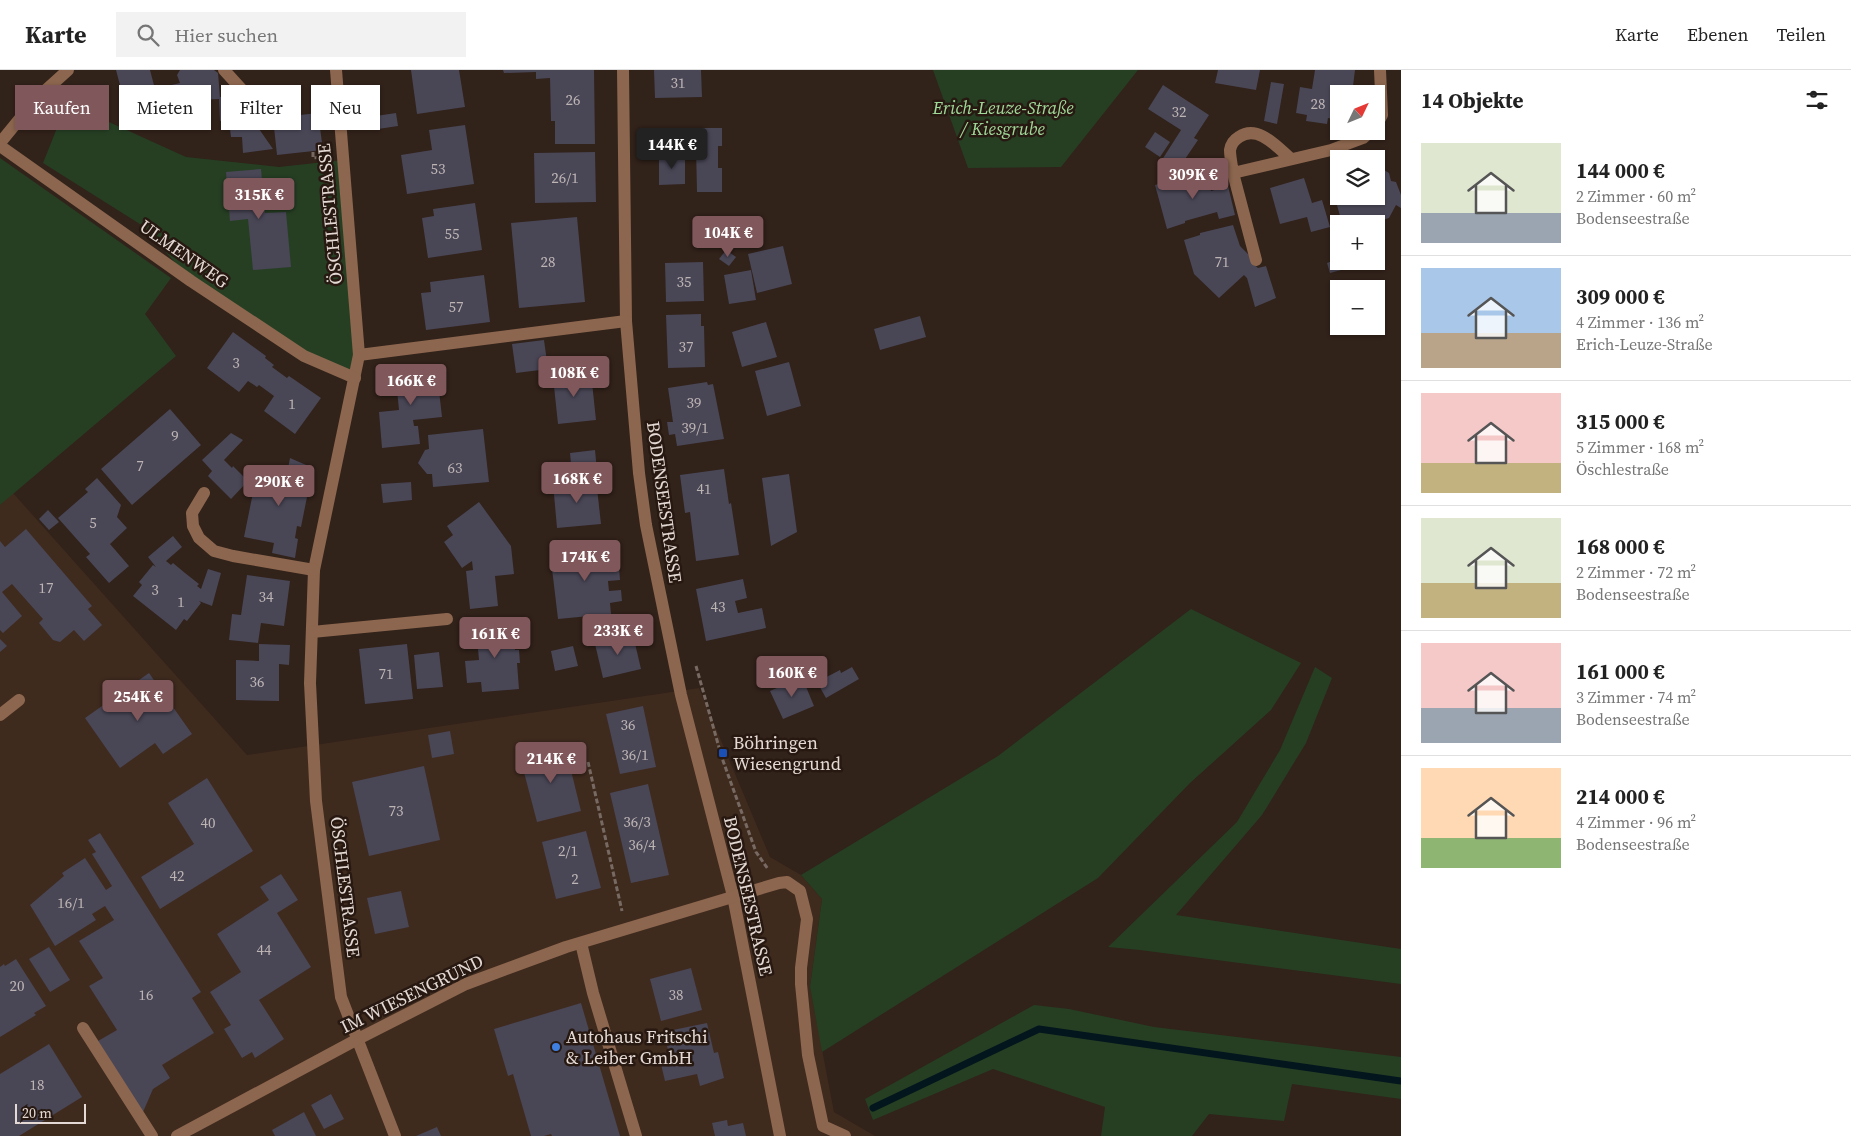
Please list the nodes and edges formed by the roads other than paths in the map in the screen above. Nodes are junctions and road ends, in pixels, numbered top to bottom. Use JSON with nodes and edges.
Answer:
{"nodes":[{"id":1,"x":68,"y":70,"type":"edge"},
{"id":2,"x":224,"y":70,"type":"edge"},
{"id":3,"x":336,"y":70,"type":"edge"},
{"id":4,"x":624,"y":70,"type":"edge"},
{"id":5,"x":1380,"y":70,"type":"edge"},
{"id":6,"x":237,"y":85,"type":"edge"},
{"id":7,"x":1381,"y":85,"type":"edge"},
{"id":8,"x":1358,"y":140,"type":"edge"},
{"id":9,"x":0,"y":144,"type":"edge"},
{"id":10,"x":1291,"y":159,"type":"junction"},
{"id":11,"x":1233,"y":173,"type":"junction"},
{"id":12,"x":1256,"y":260,"type":"dead end"},
{"id":13,"x":626,"y":322,"type":"junction"},
{"id":14,"x":359,"y":355,"type":"junction"},
{"id":15,"x":355,"y":378,"type":"junction"},
{"id":16,"x":204,"y":493,"type":"dead end"},
{"id":17,"x":314,"y":570,"type":"junction"},
{"id":18,"x":447,"y":619,"type":"dead end"},
{"id":19,"x":312,"y":632,"type":"junction"},
{"id":20,"x":19,"y":700,"type":"dead end"},
{"id":21,"x":0,"y":715,"type":"edge"},
{"id":22,"x":733,"y":896,"type":"junction"},
{"id":23,"x":580,"y":943,"type":"junction"},
{"id":24,"x":83,"y":1028,"type":"dead end"},
{"id":25,"x":356,"y":1040,"type":"junction"},
{"id":26,"x":152,"y":1136,"type":"edge"},
{"id":27,"x":177,"y":1136,"type":"edge"},
{"id":28,"x":395,"y":1136,"type":"edge"},
{"id":29,"x":636,"y":1136,"type":"edge"},
{"id":30,"x":780,"y":1136,"type":"edge"},
{"id":31,"x":845,"y":1136,"type":"edge"}],
"edges":[{"from":1,"to":9,"type":"street"},
{"from":2,"to":6,"type":"street"},
{"from":3,"to":14,"type":"street","name":"ÖSCHLESTRASSE"},
{"from":4,"to":13,"type":"street","name":"BODENSEESTRASSE"},
{"from":5,"to":7,"type":"street"},
{"from":8,"to":10,"type":"street"},
{"from":9,"to":15,"type":"street","name":"ULMENWEG"},
{"from":10,"to":11,"type":"street"},
{"from":10,"to":11,"type":"street"},
{"from":11,"to":12,"type":"street"},
{"from":13,"to":14,"type":"street"},
{"from":13,"to":22,"type":"street","name":"BODENSEESTRASSE"},
{"from":14,"to":15,"type":"street","name":"ÖSCHLESTRASSE"},
{"from":15,"to":17,"type":"street","name":"ÖSCHLESTRASSE"},
{"from":16,"to":17,"type":"street"},
{"from":17,"to":19,"type":"street","name":"ÖSCHLESTRASSE"},
{"from":18,"to":19,"type":"street"},
{"from":19,"to":25,"type":"street","name":"ÖSCHLESTRASSE"},
{"from":20,"to":21,"type":"street"},
{"from":22,"to":23,"type":"street","name":"IM WIESENGRUND"},
{"from":22,"to":30,"type":"street","name":"BODENSEESTRASSE"},
{"from":22,"to":31,"type":"street","name":"IM WIESENGRUND"},
{"from":23,"to":25,"type":"street","name":"IM WIESENGRUND"},
{"from":23,"to":29,"type":"street"},
{"from":24,"to":26,"type":"street"},
{"from":25,"to":27,"type":"street","name":"IM WIESENGRUND"},
{"from":25,"to":28,"type":"street","name":"ÖSCHLESTRASSE"}]}
